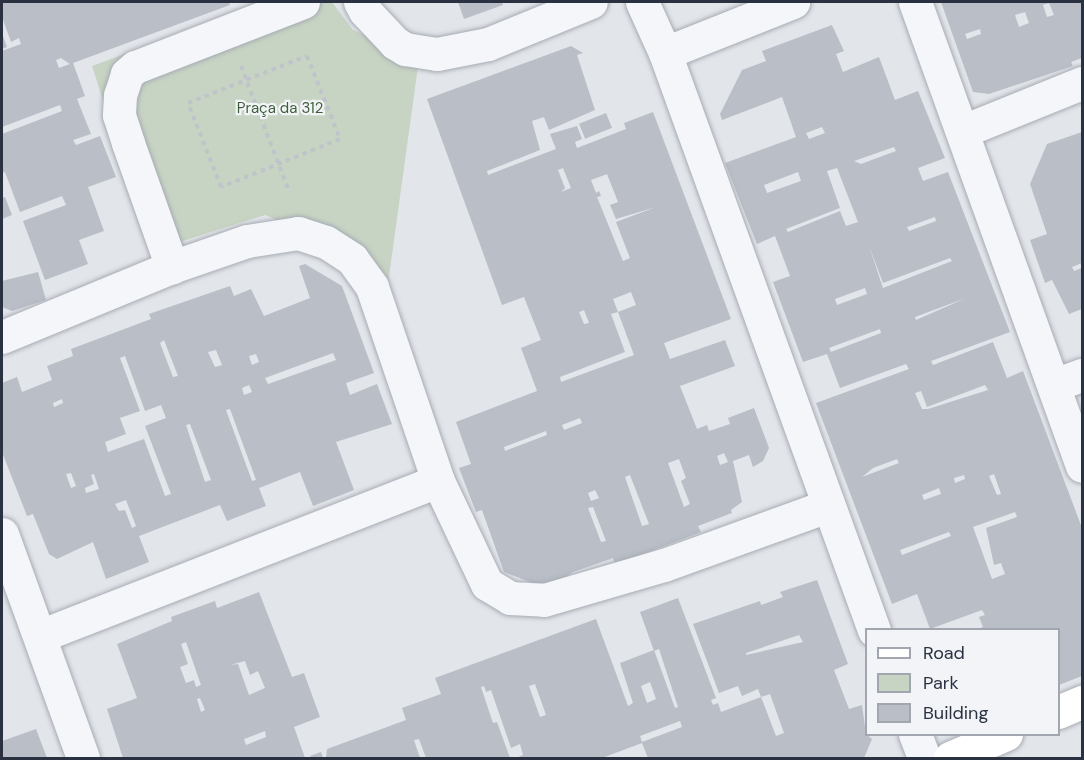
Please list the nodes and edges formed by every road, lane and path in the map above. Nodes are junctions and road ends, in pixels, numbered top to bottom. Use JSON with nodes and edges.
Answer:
{"nodes":[{"id":1,"x":303,"y":2,"type":"edge"},
{"id":2,"x":360,"y":2,"type":"edge"},
{"id":3,"x":591,"y":2,"type":"edge"},
{"id":4,"x":642,"y":2,"type":"edge"},
{"id":5,"x":793,"y":2,"type":"edge"},
{"id":6,"x":915,"y":2,"type":"edge"},
{"id":7,"x":665,"y":53,"type":"junction"},
{"id":8,"x":237,"y":56,"type":"dead end"},
{"id":9,"x":247,"y":80,"type":"junction"},
{"id":10,"x":1083,"y":83,"type":"edge"},
{"id":11,"x":963,"y":131,"type":"junction"},
{"id":12,"x":278,"y":163,"type":"junction"},
{"id":13,"x":289,"y":191,"type":"dead end"},
{"id":14,"x":172,"y":267,"type":"junction"},
{"id":15,"x":2,"y":337,"type":"edge"},
{"id":16,"x":1068,"y":380,"type":"edge"},
{"id":17,"x":1083,"y":466,"type":"edge"},
{"id":18,"x":438,"y":482,"type":"junction"},
{"id":19,"x":826,"y":506,"type":"junction"},
{"id":20,"x":2,"y":534,"type":"edge"},
{"id":21,"x":873,"y":628,"type":"edge"},
{"id":22,"x":40,"y":636,"type":"junction"},
{"id":23,"x":1083,"y":702,"type":"edge"},
{"id":24,"x":1060,"y":712,"type":"edge"},
{"id":25,"x":915,"y":736,"type":"edge"},
{"id":26,"x":1004,"y":736,"type":"edge"},
{"id":27,"x":83,"y":759,"type":"edge"},
{"id":28,"x":924,"y":759,"type":"edge"},
{"id":29,"x":950,"y":759,"type":"edge"}],
"edges":[{"from":1,"to":14,"type":"street"},
{"from":2,"to":3,"type":"street"},
{"from":4,"to":7,"type":"street"},
{"from":5,"to":7,"type":"street"},
{"from":6,"to":11,"type":"street"},
{"from":7,"to":19,"type":"street"},
{"from":8,"to":9,"type":"path"},
{"from":9,"to":12,"type":"path"},
{"from":9,"to":12,"type":"path"},
{"from":9,"to":12,"type":"path"},
{"from":10,"to":11,"type":"street"},
{"from":11,"to":16,"type":"street"},
{"from":12,"to":13,"type":"path"},
{"from":14,"to":15,"type":"street"},
{"from":14,"to":18,"type":"street"},
{"from":16,"to":17,"type":"street"},
{"from":18,"to":19,"type":"street"},
{"from":18,"to":22,"type":"street"},
{"from":19,"to":21,"type":"street"},
{"from":20,"to":22,"type":"street"},
{"from":22,"to":27,"type":"street"},
{"from":23,"to":24,"type":"street"},
{"from":25,"to":28,"type":"street"},
{"from":26,"to":29,"type":"street"}]}
